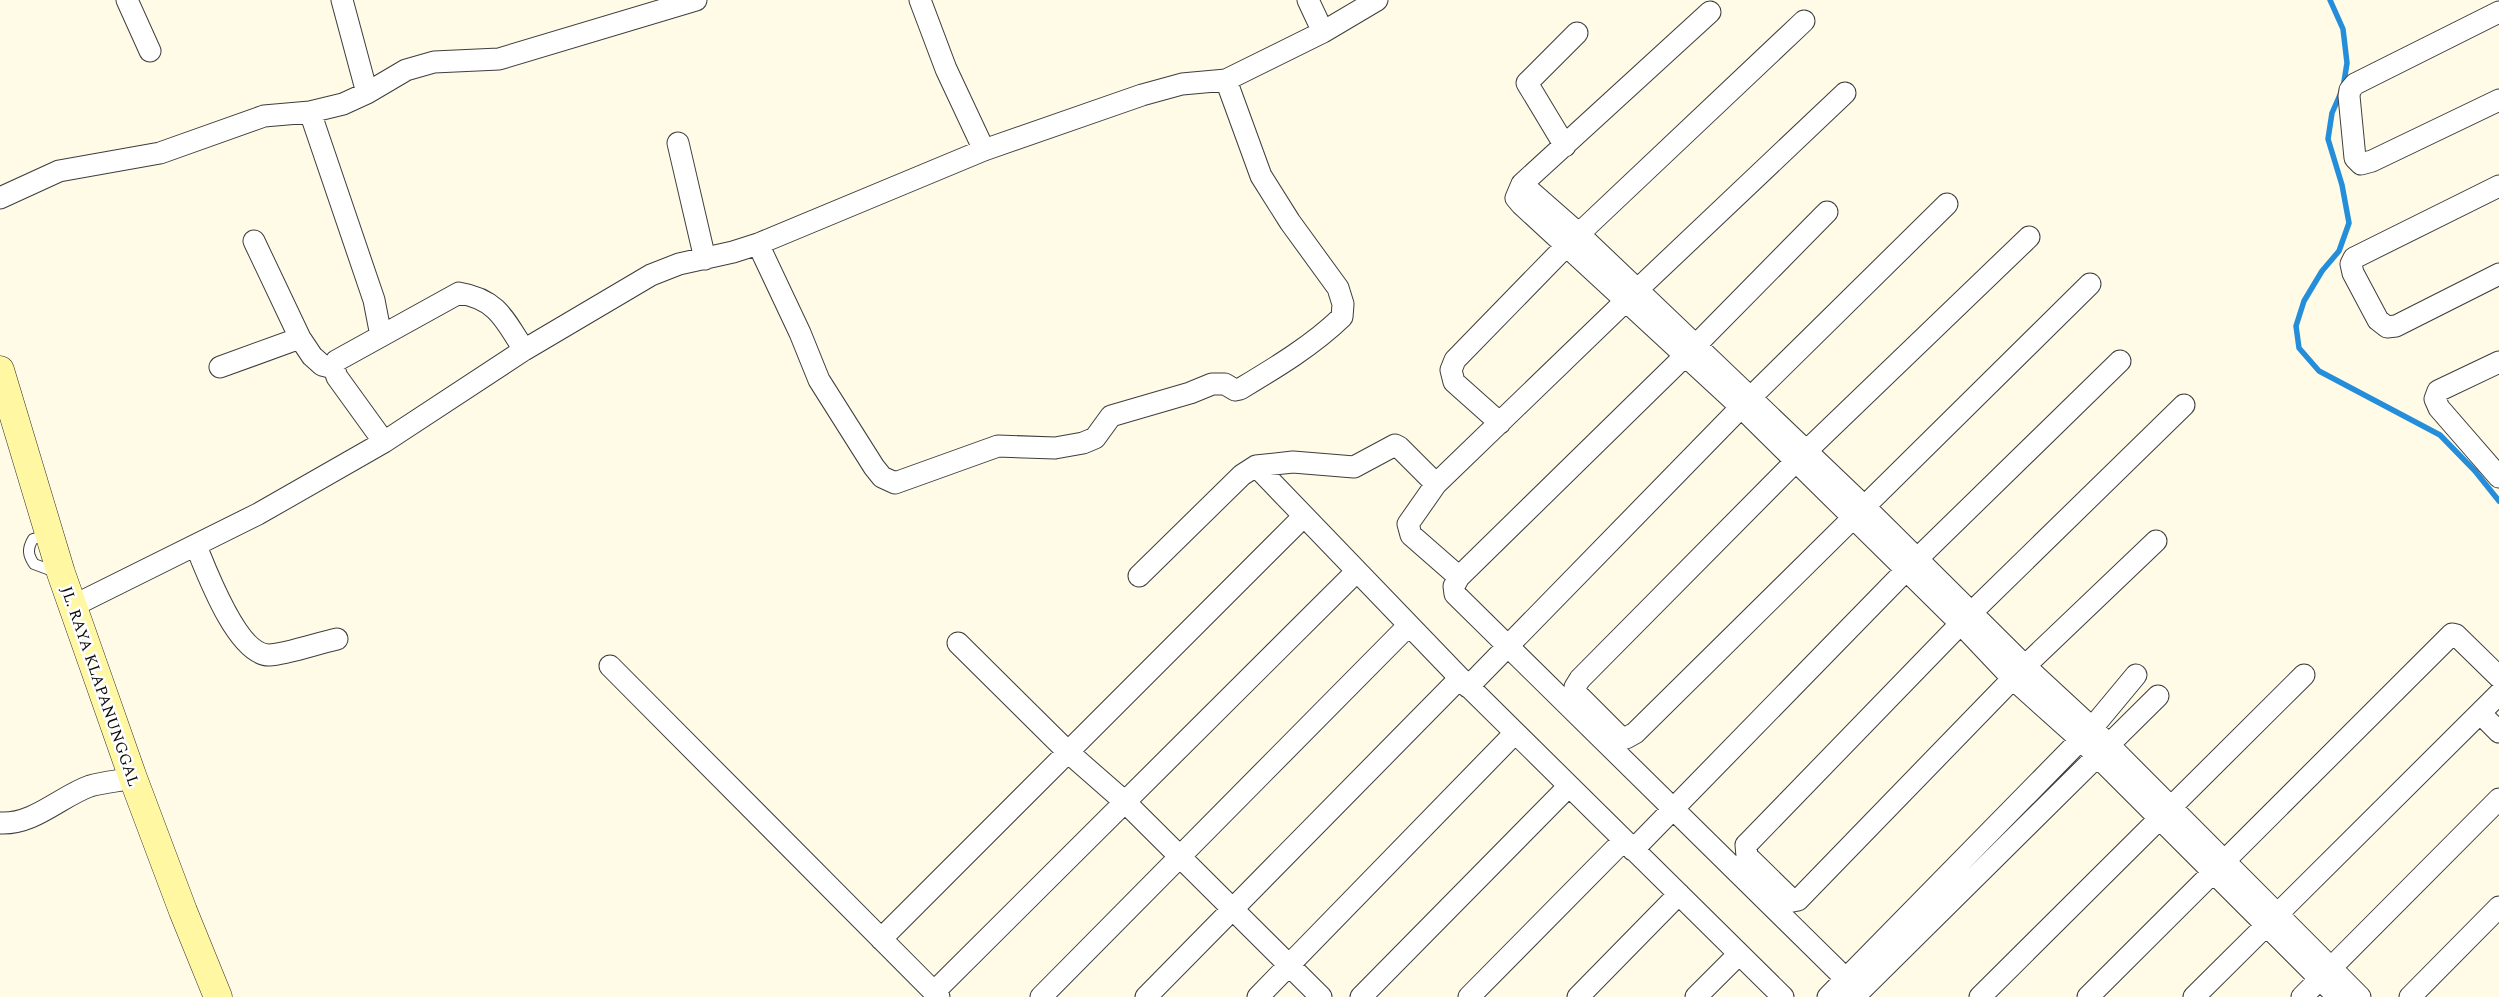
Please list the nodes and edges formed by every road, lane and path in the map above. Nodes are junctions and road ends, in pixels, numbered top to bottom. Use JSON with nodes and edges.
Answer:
{"nodes":[{"id":1,"x":127,"y":0,"type":"edge"},
{"id":2,"x":342,"y":0,"type":"edge"},
{"id":3,"x":696,"y":0,"type":"edge"},
{"id":4,"x":920,"y":0,"type":"edge"},
{"id":5,"x":1308,"y":0,"type":"edge"},
{"id":6,"x":1377,"y":0,"type":"edge"},
{"id":7,"x":1710,"y":12,"type":"dead end"},
{"id":8,"x":2499,"y":12,"type":"edge"},
{"id":9,"x":1804,"y":21,"type":"dead end"},
{"id":10,"x":1323,"y":32,"type":"junction"},
{"id":11,"x":1577,"y":33,"type":"dead end"},
{"id":12,"x":150,"y":51,"type":"dead end"},
{"id":13,"x":1226,"y":80,"type":"junction"},
{"id":14,"x":367,"y":93,"type":"junction"},
{"id":15,"x":1845,"y":93,"type":"dead end"},
{"id":16,"x":2499,"y":100,"type":"edge"},
{"id":17,"x":310,"y":112,"type":"junction"},
{"id":18,"x":678,"y":143,"type":"dead end"},
{"id":19,"x":1565,"y":146,"type":"junction"},
{"id":20,"x":984,"y":150,"type":"junction"},
{"id":21,"x":2499,"y":186,"type":"edge"},
{"id":22,"x":0,"y":198,"type":"edge"},
{"id":23,"x":1947,"y":204,"type":"dead end"},
{"id":24,"x":1827,"y":212,"type":"dead end"},
{"id":25,"x":2030,"y":237,"type":"dead end"},
{"id":26,"x":1573,"y":240,"type":"junction"},
{"id":27,"x":254,"y":241,"type":"dead end"},
{"id":28,"x":758,"y":244,"type":"junction"},
{"id":29,"x":705,"y":259,"type":"junction"},
{"id":30,"x":2499,"y":274,"type":"edge"},
{"id":31,"x":2090,"y":284,"type":"dead end"},
{"id":32,"x":1631,"y":295,"type":"junction"},
{"id":33,"x":381,"y":336,"type":"junction"},
{"id":34,"x":300,"y":338,"type":"junction"},
{"id":35,"x":524,"y":350,"type":"junction"},
{"id":36,"x":1689,"y":351,"type":"junction"},
{"id":37,"x":2120,"y":361,"type":"dead end"},
{"id":38,"x":2499,"y":362,"type":"edge"},
{"id":39,"x":220,"y":367,"type":"dead end"},
{"id":40,"x":334,"y":368,"type":"junction"},
{"id":41,"x":0,"y":370,"type":"edge"},
{"id":42,"x":1746,"y":403,"type":"junction"},
{"id":43,"x":2184,"y":405,"type":"dead end"},
{"id":44,"x":1500,"y":423,"type":"junction"},
{"id":45,"x":384,"y":442,"type":"junction"},
{"id":46,"x":2491,"y":454,"type":"edge"},
{"id":47,"x":1801,"y":457,"type":"junction"},
{"id":48,"x":1256,"y":466,"type":"junction"},
{"id":49,"x":2499,"y":477,"type":"edge"},
{"id":50,"x":1436,"y":484,"type":"junction"},
{"id":51,"x":1858,"y":511,"type":"junction"},
{"id":52,"x":1304,"y":516,"type":"junction"},
{"id":53,"x":2156,"y":541,"type":"dead end"},
{"id":54,"x":196,"y":546,"type":"junction"},
{"id":55,"x":1912,"y":565,"type":"junction"},
{"id":56,"x":1357,"y":571,"type":"junction"},
{"id":57,"x":1139,"y":576,"type":"dead end"},
{"id":58,"x":1459,"y":577,"type":"junction"},
{"id":59,"x":74,"y":606,"type":"junction"},
{"id":60,"x":1966,"y":618,"type":"junction"},
{"id":61,"x":1409,"y":625,"type":"junction"},
{"id":62,"x":337,"y":639,"type":"dead end"},
{"id":63,"x":958,"y":643,"type":"dead end"},
{"id":64,"x":1509,"y":646,"type":"junction"},
{"id":65,"x":610,"y":666,"type":"dead end"},
{"id":66,"x":2019,"y":673,"type":"junction"},
{"id":67,"x":2136,"y":675,"type":"dead end"},
{"id":68,"x":2304,"y":675,"type":"dead end"},
{"id":69,"x":2499,"y":677,"type":"edge"},
{"id":70,"x":1464,"y":683,"type":"junction"},
{"id":71,"x":2499,"y":694,"type":"edge"},
{"id":72,"x":2158,"y":696,"type":"dead end"},
{"id":73,"x":2480,"y":713,"type":"junction"},
{"id":74,"x":2499,"y":732,"type":"edge"},
{"id":75,"x":1515,"y":733,"type":"junction"},
{"id":76,"x":2086,"y":734,"type":"junction"},
{"id":77,"x":2103,"y":751,"type":"junction"},
{"id":78,"x":1069,"y":753,"type":"junction"},
{"id":79,"x":133,"y":778,"type":"junction"},
{"id":80,"x":1569,"y":786,"type":"junction"},
{"id":81,"x":2499,"y":799,"type":"edge"},
{"id":82,"x":1125,"y":802,"type":"junction"},
{"id":83,"x":1673,"y":809,"type":"junction"},
{"id":84,"x":2165,"y":813,"type":"junction"},
{"id":85,"x":0,"y":823,"type":"edge"},
{"id":86,"x":1628,"y":845,"type":"junction"},
{"id":87,"x":1180,"y":857,"type":"junction"},
{"id":88,"x":2219,"y":867,"type":"junction"},
{"id":89,"x":1679,"y":894,"type":"junction"},
{"id":90,"x":2499,"y":906,"type":"edge"},
{"id":91,"x":1233,"y":909,"type":"junction"},
{"id":92,"x":2272,"y":920,"type":"junction"},
{"id":93,"x":881,"y":939,"type":"junction"},
{"id":94,"x":1739,"y":954,"type":"junction"},
{"id":95,"x":1289,"y":965,"type":"junction"},
{"id":96,"x":2325,"y":973,"type":"junction"},
{"id":97,"x":1858,"y":990,"type":"edge"},
{"id":98,"x":937,"y":995,"type":"edge"},
{"id":99,"x":218,"y":997,"type":"edge"},
{"id":100,"x":1041,"y":997,"type":"edge"},
{"id":101,"x":1146,"y":997,"type":"edge"},
{"id":102,"x":1258,"y":997,"type":"edge"},
{"id":103,"x":1321,"y":997,"type":"edge"},
{"id":104,"x":1361,"y":997,"type":"edge"},
{"id":105,"x":1469,"y":997,"type":"edge"},
{"id":106,"x":1578,"y":997,"type":"edge"},
{"id":107,"x":1696,"y":997,"type":"edge"},
{"id":108,"x":1783,"y":997,"type":"edge"},
{"id":109,"x":1828,"y":997,"type":"edge"},
{"id":110,"x":1980,"y":997,"type":"edge"},
{"id":111,"x":2088,"y":997,"type":"edge"},
{"id":112,"x":2194,"y":997,"type":"edge"},
{"id":113,"x":2302,"y":997,"type":"edge"},
{"id":114,"x":2338,"y":997,"type":"edge"},
{"id":115,"x":2360,"y":997,"type":"edge"},
{"id":116,"x":2410,"y":997,"type":"edge"}],
"edges":[{"from":1,"to":12,"type":"street"},
{"from":2,"to":14,"type":"street"},
{"from":3,"to":14,"type":"street"},
{"from":4,"to":20,"type":"street"},
{"from":5,"to":10,"type":"street"},
{"from":6,"to":10,"type":"street"},
{"from":7,"to":19,"type":"street"},
{"from":8,"to":16,"type":"street"},
{"from":9,"to":26,"type":"street"},
{"from":10,"to":13,"type":"street"},
{"from":11,"to":19,"type":"street"},
{"from":13,"to":20,"type":"street"},
{"from":13,"to":28,"type":"street"},
{"from":14,"to":17,"type":"street"},
{"from":15,"to":32,"type":"street"},
{"from":17,"to":22,"type":"street"},
{"from":17,"to":33,"type":"street"},
{"from":18,"to":29,"type":"street"},
{"from":19,"to":26,"type":"street"},
{"from":20,"to":28,"type":"street"},
{"from":21,"to":30,"type":"street"},
{"from":23,"to":42,"type":"street"},
{"from":24,"to":36,"type":"street"},
{"from":25,"to":47,"type":"street"},
{"from":26,"to":32,"type":"street"},
{"from":26,"to":44,"type":"street"},
{"from":27,"to":34,"type":"street"},
{"from":28,"to":29,"type":"street"},
{"from":29,"to":35,"type":"street"},
{"from":31,"to":51,"type":"street"},
{"from":32,"to":36,"type":"street"},
{"from":32,"to":44,"type":"street"},
{"from":33,"to":35,"type":"street"},
{"from":33,"to":40,"type":"street"},
{"from":34,"to":39,"type":"street"},
{"from":34,"to":40,"type":"street"},
{"from":35,"to":45,"type":"street"},
{"from":36,"to":42,"type":"street"},
{"from":36,"to":58,"type":"street"},
{"from":37,"to":55,"type":"street"},
{"from":38,"to":46,"type":"street"},
{"from":40,"to":45,"type":"street"},
{"from":41,"to":59,"type":"street","name":"JL. RAYA KLAPANUNGGAL"},
{"from":42,"to":47,"type":"street"},
{"from":42,"to":64,"type":"street"},
{"from":43,"to":60,"type":"street"},
{"from":44,"to":50,"type":"street"},
{"from":45,"to":54,"type":"street"},
{"from":46,"to":49,"type":"street"},
{"from":47,"to":51,"type":"street"},
{"from":47,"to":51,"type":"street"},
{"from":48,"to":50,"type":"street"},
{"from":48,"to":52,"type":"street"},
{"from":48,"to":57,"type":"street"},
{"from":50,"to":58,"type":"street"},
{"from":51,"to":55,"type":"street"},
{"from":52,"to":56,"type":"street"},
{"from":52,"to":78,"type":"street"},
{"from":53,"to":66,"type":"street"},
{"from":54,"to":59,"type":"street"},
{"from":54,"to":62,"type":"street"},
{"from":55,"to":60,"type":"street"},
{"from":55,"to":83,"type":"street"},
{"from":56,"to":61,"type":"street"},
{"from":56,"to":82,"type":"street"},
{"from":58,"to":64,"type":"street"},
{"from":59,"to":79,"type":"street","name":"JL. RAYA KLAPANUNGGAL"},
{"from":60,"to":66,"type":"street"},
{"from":60,"to":66,"type":"street"},
{"from":61,"to":70,"type":"street"},
{"from":61,"to":87,"type":"street"},
{"from":63,"to":78,"type":"street"},
{"from":64,"to":70,"type":"street"},
{"from":64,"to":83,"type":"street"},
{"from":65,"to":93,"type":"street"},
{"from":66,"to":76,"type":"street"},
{"from":67,"to":76,"type":"street"},
{"from":68,"to":84,"type":"street"},
{"from":69,"to":88,"type":"street"},
{"from":70,"to":75,"type":"street"},
{"from":70,"to":91,"type":"street"},
{"from":71,"to":73,"type":"street"},
{"from":72,"to":77,"type":"street"},
{"from":73,"to":74,"type":"street"},
{"from":73,"to":92,"type":"street"},
{"from":75,"to":80,"type":"street"},
{"from":75,"to":95,"type":"street"},
{"from":76,"to":77,"type":"street"},
{"from":76,"to":97,"type":"street"},
{"from":77,"to":84,"type":"street"},
{"from":77,"to":97,"type":"street"},
{"from":78,"to":82,"type":"street"},
{"from":78,"to":93,"type":"street"},
{"from":79,"to":85,"type":"street"},
{"from":79,"to":99,"type":"street","name":"JL. RAYA KLAPANUNGGAL"},
{"from":80,"to":86,"type":"street"},
{"from":80,"to":104,"type":"street"},
{"from":81,"to":96,"type":"street"},
{"from":82,"to":87,"type":"street"},
{"from":82,"to":98,"type":"street"},
{"from":83,"to":86,"type":"street"},
{"from":83,"to":97,"type":"street"},
{"from":84,"to":88,"type":"street"},
{"from":84,"to":110,"type":"street"},
{"from":86,"to":89,"type":"street"},
{"from":86,"to":105,"type":"street"},
{"from":87,"to":91,"type":"street"},
{"from":87,"to":100,"type":"street"},
{"from":88,"to":92,"type":"street"},
{"from":88,"to":111,"type":"street"},
{"from":89,"to":94,"type":"street"},
{"from":89,"to":106,"type":"street"},
{"from":90,"to":116,"type":"street"},
{"from":91,"to":95,"type":"street"},
{"from":91,"to":101,"type":"street"},
{"from":92,"to":96,"type":"street"},
{"from":92,"to":112,"type":"street"},
{"from":93,"to":98,"type":"street"},
{"from":94,"to":107,"type":"street"},
{"from":94,"to":108,"type":"street"},
{"from":95,"to":102,"type":"street"},
{"from":95,"to":103,"type":"street"},
{"from":96,"to":113,"type":"street"},
{"from":96,"to":114,"type":"street"},
{"from":96,"to":115,"type":"street"},
{"from":97,"to":109,"type":"street"}]}
